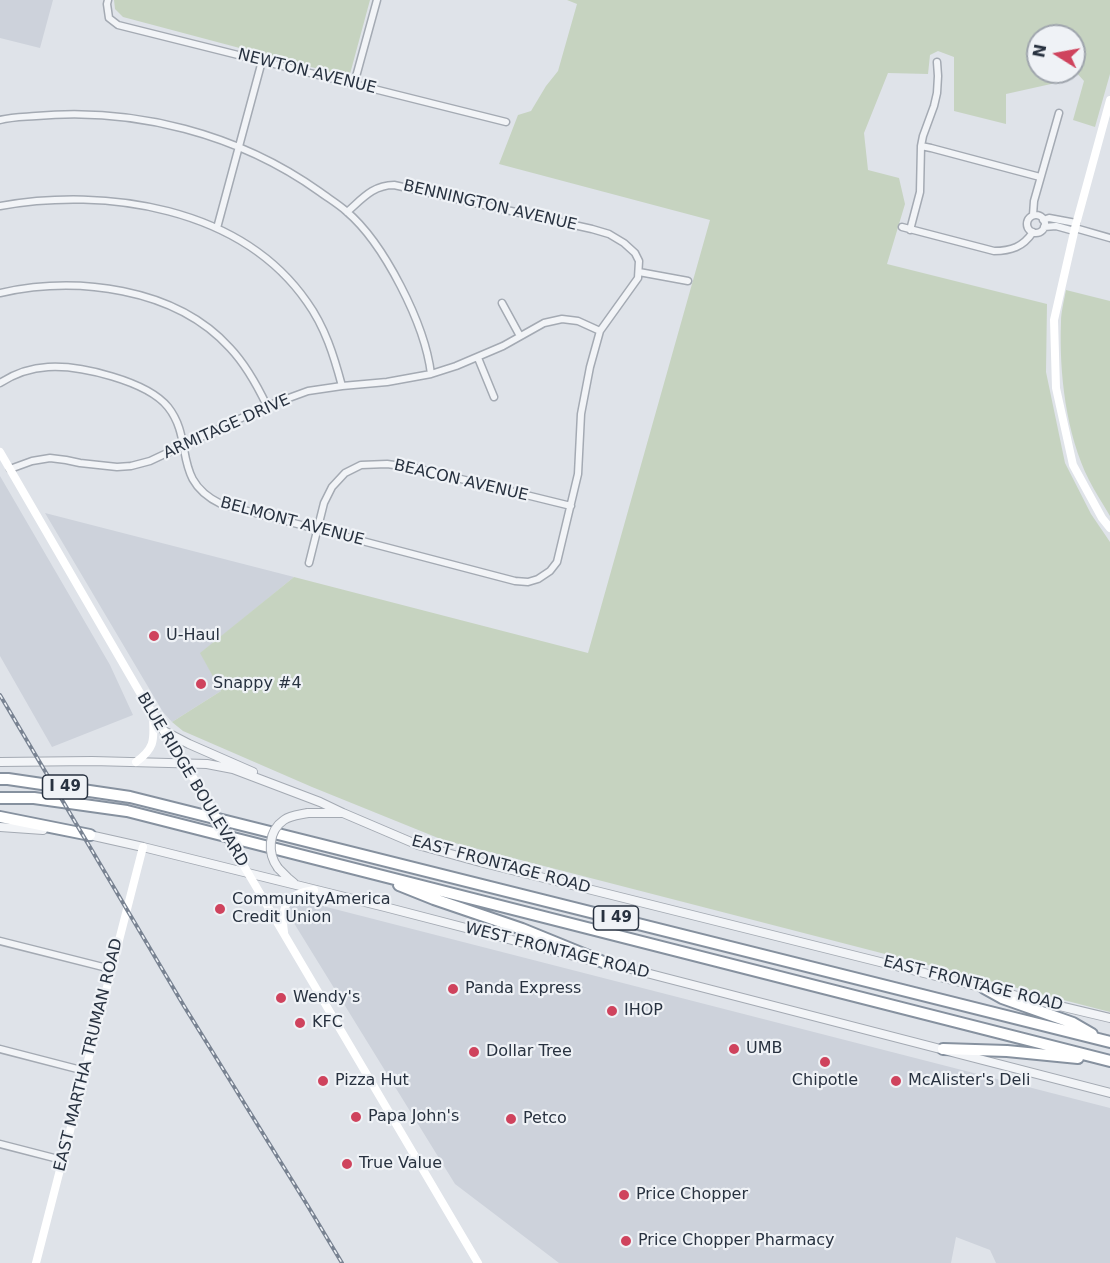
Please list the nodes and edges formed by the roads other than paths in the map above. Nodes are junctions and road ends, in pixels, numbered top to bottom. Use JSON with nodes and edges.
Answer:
{"nodes":[{"id":1,"x":108,"y":0,"type":"edge"},
{"id":2,"x":377,"y":0,"type":"edge"},
{"id":3,"x":262,"y":61,"type":"junction"},
{"id":4,"x":937,"y":62,"type":"dead end"},
{"id":5,"x":354,"y":84,"type":"junction"},
{"id":6,"x":1110,"y":100,"type":"edge"},
{"id":7,"x":1059,"y":113,"type":"dead end"},
{"id":8,"x":0,"y":120,"type":"edge"},
{"id":9,"x":506,"y":122,"type":"dead end"},
{"id":10,"x":921,"y":146,"type":"junction"},
{"id":11,"x":239,"y":148,"type":"junction"},
{"id":12,"x":1040,"y":177,"type":"junction"},
{"id":13,"x":0,"y":206,"type":"edge"},
{"id":14,"x":347,"y":212,"type":"junction"},
{"id":15,"x":1033,"y":215,"type":"junction"},
{"id":16,"x":1043,"y":223,"type":"junction"},
{"id":17,"x":902,"y":227,"type":"dead end"},
{"id":18,"x":217,"y":228,"type":"junction"},
{"id":19,"x":1075,"y":228,"type":"junction"},
{"id":20,"x":910,"y":230,"type":"junction"},
{"id":21,"x":1033,"y":232,"type":"junction"},
{"id":22,"x":1110,"y":238,"type":"edge"},
{"id":23,"x":639,"y":272,"type":"junction"},
{"id":24,"x":688,"y":281,"type":"dead end"},
{"id":25,"x":0,"y":293,"type":"edge"},
{"id":26,"x":502,"y":303,"type":"dead end"},
{"id":27,"x":600,"y":331,"type":"junction"},
{"id":28,"x":520,"y":336,"type":"junction"},
{"id":29,"x":478,"y":357,"type":"junction"},
{"id":30,"x":431,"y":374,"type":"junction"},
{"id":31,"x":0,"y":383,"type":"edge"},
{"id":32,"x":342,"y":386,"type":"junction"},
{"id":33,"x":494,"y":397,"type":"dead end"},
{"id":34,"x":267,"y":406,"type":"junction"},
{"id":35,"x":183,"y":446,"type":"junction"},
{"id":36,"x":0,"y":452,"type":"edge"},
{"id":37,"x":10,"y":469,"type":"junction"},
{"id":38,"x":571,"y":506,"type":"junction"},
{"id":39,"x":1110,"y":528,"type":"edge"},
{"id":40,"x":318,"y":530,"type":"junction"},
{"id":41,"x":309,"y":563,"type":"dead end"},
{"id":42,"x":153,"y":712,"type":"junction"},
{"id":43,"x":164,"y":731,"type":"junction"},
{"id":44,"x":0,"y":762,"type":"edge"},
{"id":45,"x":136,"y":762,"type":"junction"},
{"id":46,"x":185,"y":764,"type":"junction"},
{"id":47,"x":0,"y":779,"type":"edge"},
{"id":48,"x":268,"y":783,"type":"junction"},
{"id":49,"x":0,"y":798,"type":"edge"},
{"id":50,"x":343,"y":813,"type":"junction"},
{"id":51,"x":0,"y":818,"type":"edge"},
{"id":52,"x":0,"y":827,"type":"edge"},
{"id":53,"x":90,"y":835,"type":"junction"},
{"id":54,"x":143,"y":847,"type":"junction"},
{"id":55,"x":366,"y":870,"type":"junction"},
{"id":56,"x":248,"y":873,"type":"junction"},
{"id":57,"x":299,"y":886,"type":"junction"},
{"id":58,"x":314,"y":890,"type":"junction"},
{"id":59,"x":284,"y":936,"type":"junction"},
{"id":60,"x":0,"y":941,"type":"edge"},
{"id":61,"x":603,"y":962,"type":"junction"},
{"id":62,"x":111,"y":969,"type":"junction"},
{"id":63,"x":984,"y":988,"type":"junction"},
{"id":64,"x":1110,"y":1018,"type":"edge"},
{"id":65,"x":1106,"y":1041,"type":"edge"},
{"id":66,"x":0,"y":1049,"type":"edge"},
{"id":67,"x":943,"y":1049,"type":"junction"},
{"id":68,"x":1109,"y":1061,"type":"edge"},
{"id":69,"x":85,"y":1071,"type":"junction"},
{"id":70,"x":1110,"y":1093,"type":"edge"},
{"id":71,"x":0,"y":1144,"type":"edge"},
{"id":72,"x":57,"y":1159,"type":"junction"},
{"id":73,"x":36,"y":1263,"type":"edge"},
{"id":74,"x":478,"y":1263,"type":"edge"}],
"edges":[{"from":1,"to":3,"type":"street","name":"NEWTON AVENUE"},
{"from":2,"to":5,"type":"street"},
{"from":3,"to":5,"type":"street","name":"NEWTON AVENUE"},
{"from":3,"to":11,"type":"street"},
{"from":4,"to":10,"type":"street"},
{"from":5,"to":9,"type":"street","name":"NEWTON AVENUE"},
{"from":6,"to":19,"type":"main road"},
{"from":7,"to":12,"type":"street"},
{"from":8,"to":11,"type":"street"},
{"from":10,"to":12,"type":"street"},
{"from":10,"to":20,"type":"street"},
{"from":11,"to":14,"type":"street"},
{"from":11,"to":18,"type":"street"},
{"from":12,"to":15,"type":"street"},
{"from":13,"to":18,"type":"street"},
{"from":14,"to":23,"type":"street","name":"BENNINGTON AVENUE"},
{"from":14,"to":30,"type":"street"},
{"from":15,"to":16,"type":"street"},
{"from":15,"to":21,"type":"street"},
{"from":16,"to":19,"type":"street"},
{"from":16,"to":21,"type":"street"},
{"from":17,"to":20,"type":"street"},
{"from":18,"to":32,"type":"street"},
{"from":19,"to":22,"type":"street"},
{"from":19,"to":39,"type":"main road"},
{"from":20,"to":21,"type":"street"},
{"from":23,"to":24,"type":"street"},
{"from":23,"to":27,"type":"street"},
{"from":25,"to":34,"type":"street"},
{"from":26,"to":28,"type":"street"},
{"from":27,"to":28,"type":"street","name":"ARMITAGE DRIVE"},
{"from":27,"to":38,"type":"street","name":"BELMONT AVENUE"},
{"from":28,"to":29,"type":"street","name":"ARMITAGE DRIVE"},
{"from":29,"to":30,"type":"street","name":"ARMITAGE DRIVE"},
{"from":29,"to":33,"type":"street"},
{"from":30,"to":32,"type":"street","name":"ARMITAGE DRIVE"},
{"from":31,"to":35,"type":"street","name":"BELMONT AVENUE"},
{"from":32,"to":34,"type":"street","name":"ARMITAGE DRIVE"},
{"from":34,"to":35,"type":"street","name":"ARMITAGE DRIVE"},
{"from":35,"to":37,"type":"street","name":"ARMITAGE DRIVE"},
{"from":35,"to":40,"type":"street","name":"BELMONT AVENUE"},
{"from":36,"to":37,"type":"main road","name":"BLUE RIDGE BOULEVARD"},
{"from":37,"to":42,"type":"main road","name":"BLUE RIDGE BOULEVARD"},
{"from":38,"to":40,"type":"street","name":"BEACON AVENUE"},
{"from":38,"to":40,"type":"street","name":"BELMONT AVENUE"},
{"from":40,"to":41,"type":"street","name":"BEACON AVENUE"},
{"from":42,"to":43,"type":"main road","name":"BLUE RIDGE BOULEVARD"},
{"from":42,"to":45,"type":"main road"},
{"from":43,"to":46,"type":"main road","name":"BLUE RIDGE BOULEVARD"},
{"from":43,"to":48,"type":"street"},
{"from":44,"to":45,"type":"street","name":"EAST FRONTAGE ROAD"},
{"from":45,"to":46,"type":"street","name":"EAST FRONTAGE ROAD"},
{"from":46,"to":48,"type":"street","name":"EAST FRONTAGE ROAD"},
{"from":46,"to":56,"type":"main road","name":"BLUE RIDGE BOULEVARD","bridge":true},
{"from":47,"to":65,"type":"highway","number":"I 49"},
{"from":48,"to":50,"type":"street","name":"EAST FRONTAGE ROAD"},
{"from":49,"to":55,"type":"highway","number":"I 49"},
{"from":50,"to":57,"type":"street","bridge":true},
{"from":50,"to":63,"type":"street","name":"EAST FRONTAGE ROAD"},
{"from":51,"to":53,"type":"highway"},
{"from":52,"to":53,"type":"street","name":"WEST FRONTAGE ROAD"},
{"from":53,"to":54,"type":"street","name":"WEST FRONTAGE ROAD"},
{"from":54,"to":56,"type":"street","name":"WEST FRONTAGE ROAD"},
{"from":54,"to":62,"type":"main road","name":"EAST MARTHA TRUMAN ROAD"},
{"from":55,"to":61,"type":"highway"},
{"from":55,"to":68,"type":"highway","number":"I 49"},
{"from":56,"to":57,"type":"street","name":"WEST FRONTAGE ROAD"},
{"from":56,"to":59,"type":"main road","name":"BLUE RIDGE BOULEVARD"},
{"from":57,"to":58,"type":"street","name":"WEST FRONTAGE ROAD"},
{"from":58,"to":59,"type":"main road"},
{"from":58,"to":61,"type":"street","name":"WEST FRONTAGE ROAD"},
{"from":59,"to":74,"type":"main road","name":"BLUE RIDGE BOULEVARD"},
{"from":60,"to":62,"type":"street"},
{"from":61,"to":67,"type":"street","name":"WEST FRONTAGE ROAD"},
{"from":62,"to":69,"type":"main road","name":"EAST MARTHA TRUMAN ROAD"},
{"from":63,"to":64,"type":"street","name":"EAST FRONTAGE ROAD"},
{"from":63,"to":65,"type":"highway"},
{"from":66,"to":69,"type":"street"},
{"from":67,"to":68,"type":"highway"},
{"from":67,"to":70,"type":"street","name":"WEST FRONTAGE ROAD"},
{"from":69,"to":72,"type":"main road","name":"EAST MARTHA TRUMAN ROAD"},
{"from":71,"to":72,"type":"street"},
{"from":72,"to":73,"type":"main road","name":"EAST MARTHA TRUMAN ROAD"}]}
